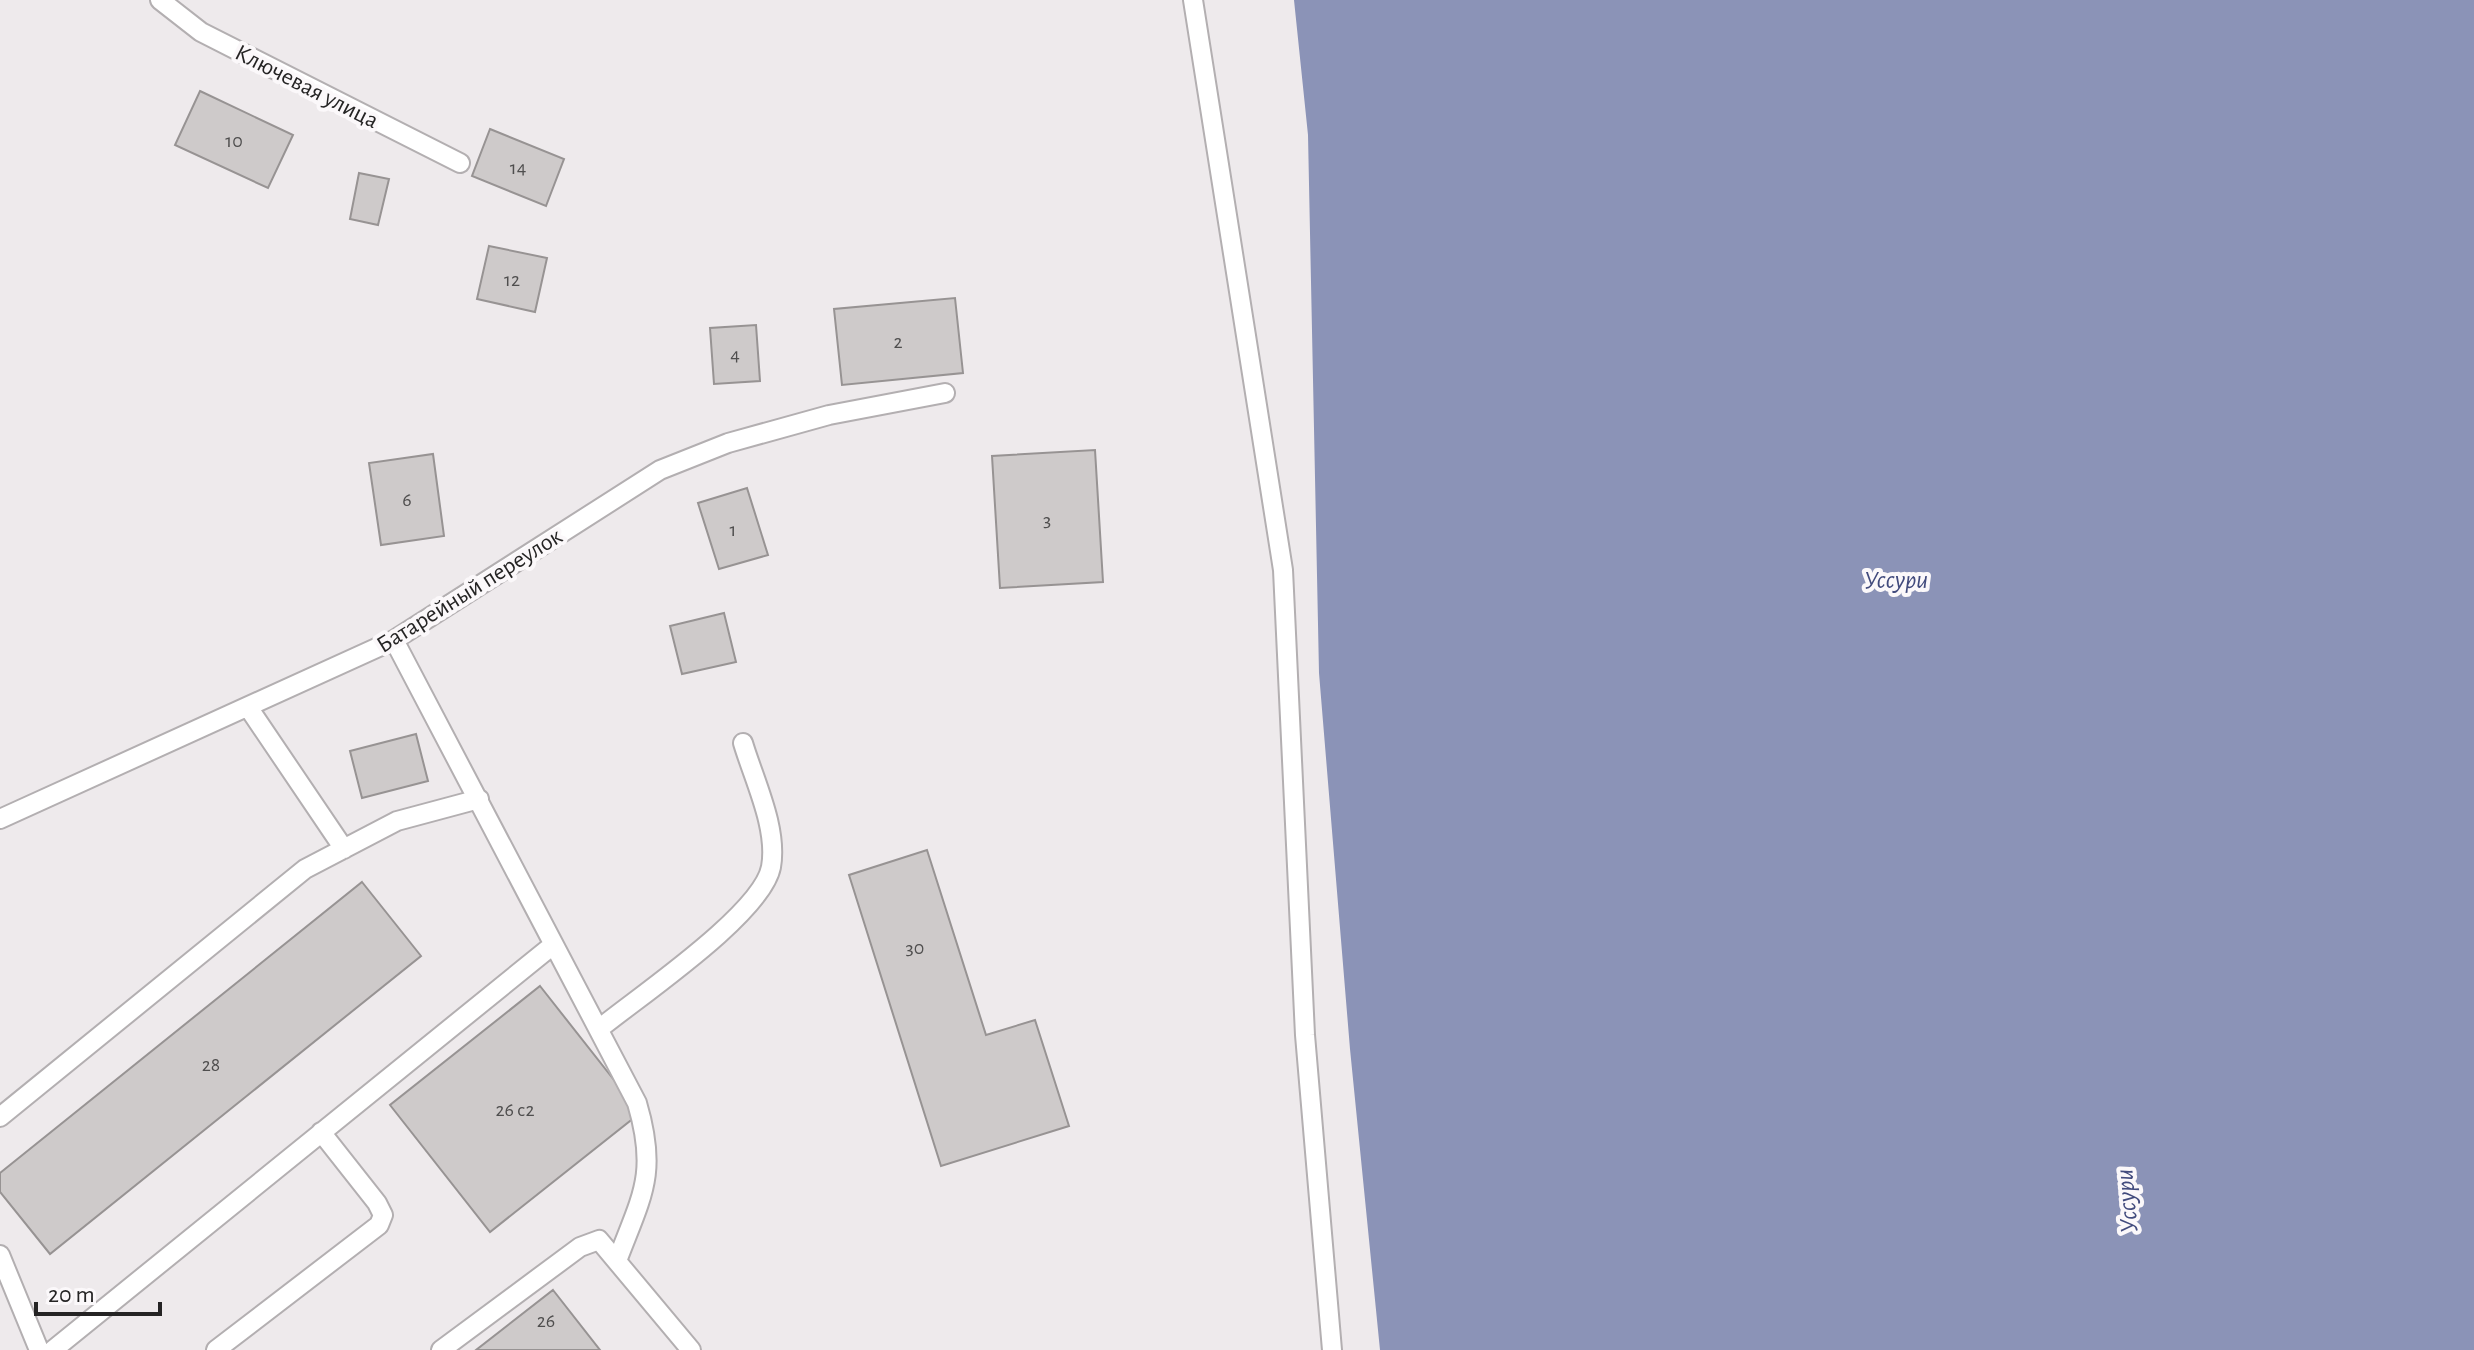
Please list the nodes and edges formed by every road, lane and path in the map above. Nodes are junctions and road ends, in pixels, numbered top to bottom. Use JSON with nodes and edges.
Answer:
{"nodes":[{"id":1,"x":160,"y":0,"type":"edge"},
{"id":2,"x":1193,"y":0,"type":"edge"},
{"id":3,"x":460,"y":163,"type":"dead end"},
{"id":4,"x":945,"y":393,"type":"dead end"},
{"id":5,"x":394,"y":640,"type":"junction"},
{"id":6,"x":248,"y":707,"type":"junction"},
{"id":7,"x":743,"y":743,"type":"dead end"},
{"id":8,"x":479,"y":799,"type":"junction"},
{"id":9,"x":0,"y":819,"type":"edge"},
{"id":10,"x":344,"y":849,"type":"junction"},
{"id":11,"x":553,"y":945,"type":"junction"},
{"id":12,"x":599,"y":1029,"type":"junction"},
{"id":13,"x":0,"y":1117,"type":"edge"},
{"id":14,"x":321,"y":1132,"type":"junction"},
{"id":15,"x":0,"y":1255,"type":"edge"},
{"id":16,"x":617,"y":1261,"type":"junction"},
{"id":17,"x":39,"y":1350,"type":"edge"},
{"id":18,"x":53,"y":1350,"type":"edge"},
{"id":19,"x":216,"y":1350,"type":"edge"},
{"id":20,"x":441,"y":1350,"type":"edge"},
{"id":21,"x":691,"y":1350,"type":"edge"},
{"id":22,"x":1332,"y":1350,"type":"edge"}],
"edges":[{"from":1,"to":3,"type":"lane","name":"Ключевая улица"},
{"from":2,"to":22,"type":"lane"},
{"from":4,"to":5,"type":"lane","name":"Батарейный переулок"},
{"from":5,"to":6,"type":"lane","name":"Батарейный переулок"},
{"from":5,"to":8,"type":"lane"},
{"from":6,"to":9,"type":"lane","name":"Батарейный переулок"},
{"from":6,"to":10,"type":"lane"},
{"from":7,"to":12,"type":"lane"},
{"from":8,"to":10,"type":"lane"},
{"from":8,"to":11,"type":"lane"},
{"from":10,"to":13,"type":"lane"},
{"from":11,"to":12,"type":"lane"},
{"from":11,"to":14,"type":"lane"},
{"from":12,"to":16,"type":"lane"},
{"from":14,"to":18,"type":"lane"},
{"from":14,"to":19,"type":"lane"},
{"from":15,"to":17,"type":"lane"},
{"from":16,"to":20,"type":"lane"},
{"from":16,"to":21,"type":"lane"}]}
